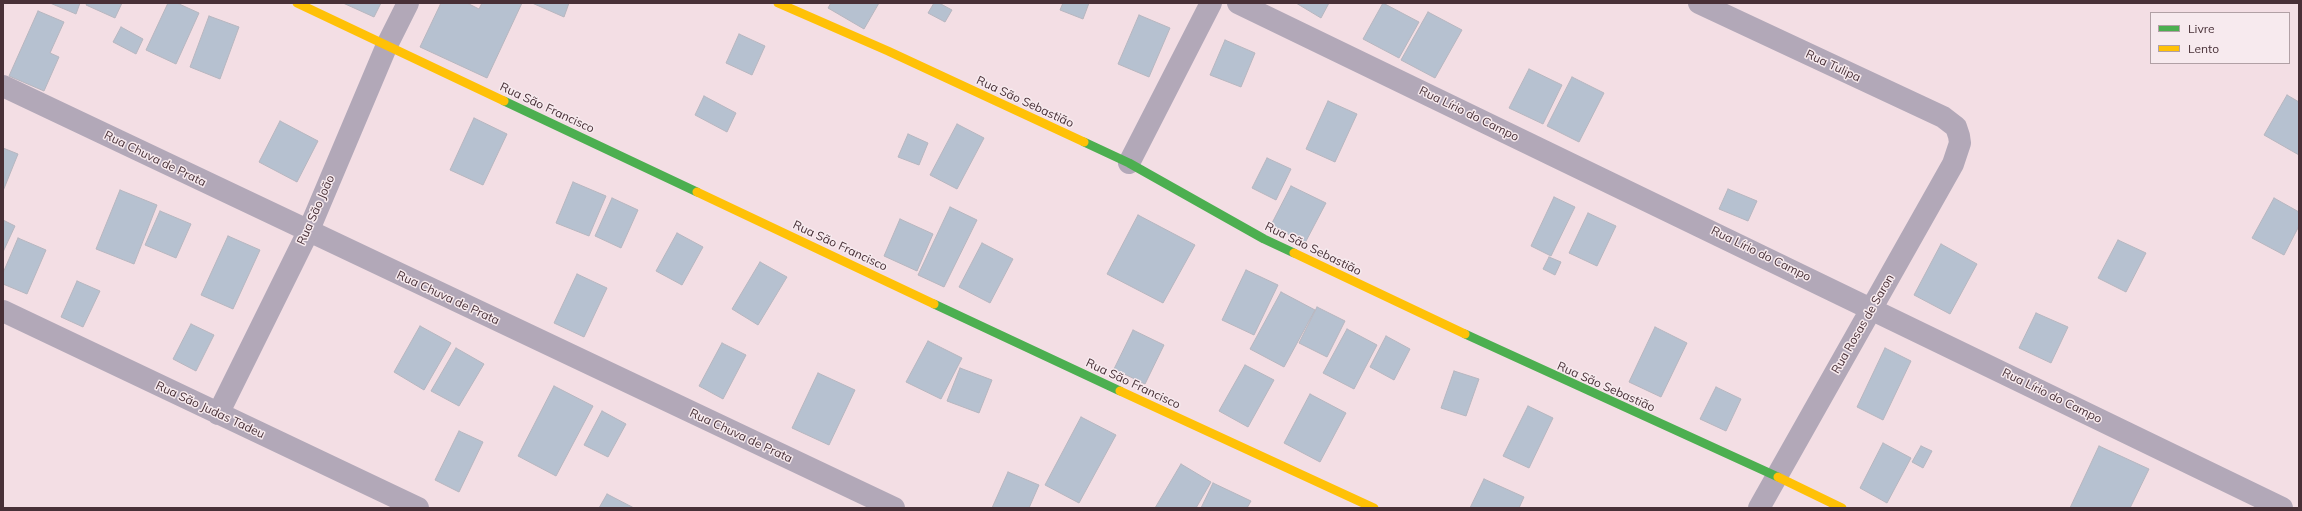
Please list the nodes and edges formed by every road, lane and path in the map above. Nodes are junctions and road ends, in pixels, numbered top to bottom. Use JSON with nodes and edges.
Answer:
{"nodes":[{"id":1,"x":297,"y":3,"type":"edge"},
{"id":2,"x":408,"y":3,"type":"edge"},
{"id":3,"x":778,"y":3,"type":"edge"},
{"id":4,"x":1211,"y":3,"type":"edge"},
{"id":5,"x":1238,"y":3,"type":"edge"},
{"id":6,"x":1699,"y":3,"type":"edge"},
{"id":7,"x":387,"y":45,"type":"junction"},
{"id":8,"x":3,"y":86,"type":"edge"},
{"id":9,"x":1959,"y":136,"type":"joint"},
{"id":10,"x":1129,"y":164,"type":"junction"},
{"id":11,"x":308,"y":232,"type":"junction"},
{"id":12,"x":1873,"y":308,"type":"junction"},
{"id":13,"x":3,"y":311,"type":"edge"},
{"id":14,"x":218,"y":414,"type":"junction"},
{"id":15,"x":1775,"y":476,"type":"junction"},
{"id":16,"x":418,"y":508,"type":"edge"},
{"id":17,"x":894,"y":508,"type":"edge"},
{"id":18,"x":1374,"y":508,"type":"edge"},
{"id":19,"x":1759,"y":508,"type":"edge"},
{"id":20,"x":1842,"y":508,"type":"edge"},
{"id":21,"x":2282,"y":508,"type":"edge"}],
"edges":[{"from":1,"to":7,"type":"street","name":"Rua São Francisco"},
{"from":2,"to":7,"type":"street","name":"Rua São João"},
{"from":3,"to":10,"type":"street","name":"Rua São Sebastião"},
{"from":4,"to":10,"type":"street"},
{"from":5,"to":12,"type":"street","name":"Rua Lírio do Campo"},
{"from":6,"to":9,"type":"street","name":"Rua Tulipa"},
{"from":7,"to":11,"type":"street","name":"Rua São João"},
{"from":7,"to":18,"type":"street","name":"Rua São Francisco"},
{"from":8,"to":11,"type":"street","name":"Rua Chuva de Prata"},
{"from":9,"to":12,"type":"street","name":"Rua Rosas de Saron"},
{"from":10,"to":15,"type":"street","name":"Rua São Sebastião"},
{"from":11,"to":14,"type":"street","name":"Rua São João"},
{"from":11,"to":17,"type":"street","name":"Rua Chuva de Prata"},
{"from":12,"to":15,"type":"street","name":"Rua Rosas de Saron"},
{"from":12,"to":21,"type":"street","name":"Rua Lírio do Campo"},
{"from":13,"to":14,"type":"street","name":"Rua São Judas Tadeu"},
{"from":14,"to":16,"type":"street","name":"Rua São Judas Tadeu"},
{"from":15,"to":19,"type":"street","name":"Rua Rosas de Saron"},
{"from":15,"to":20,"type":"street","name":"Rua São Sebastião"}]}
